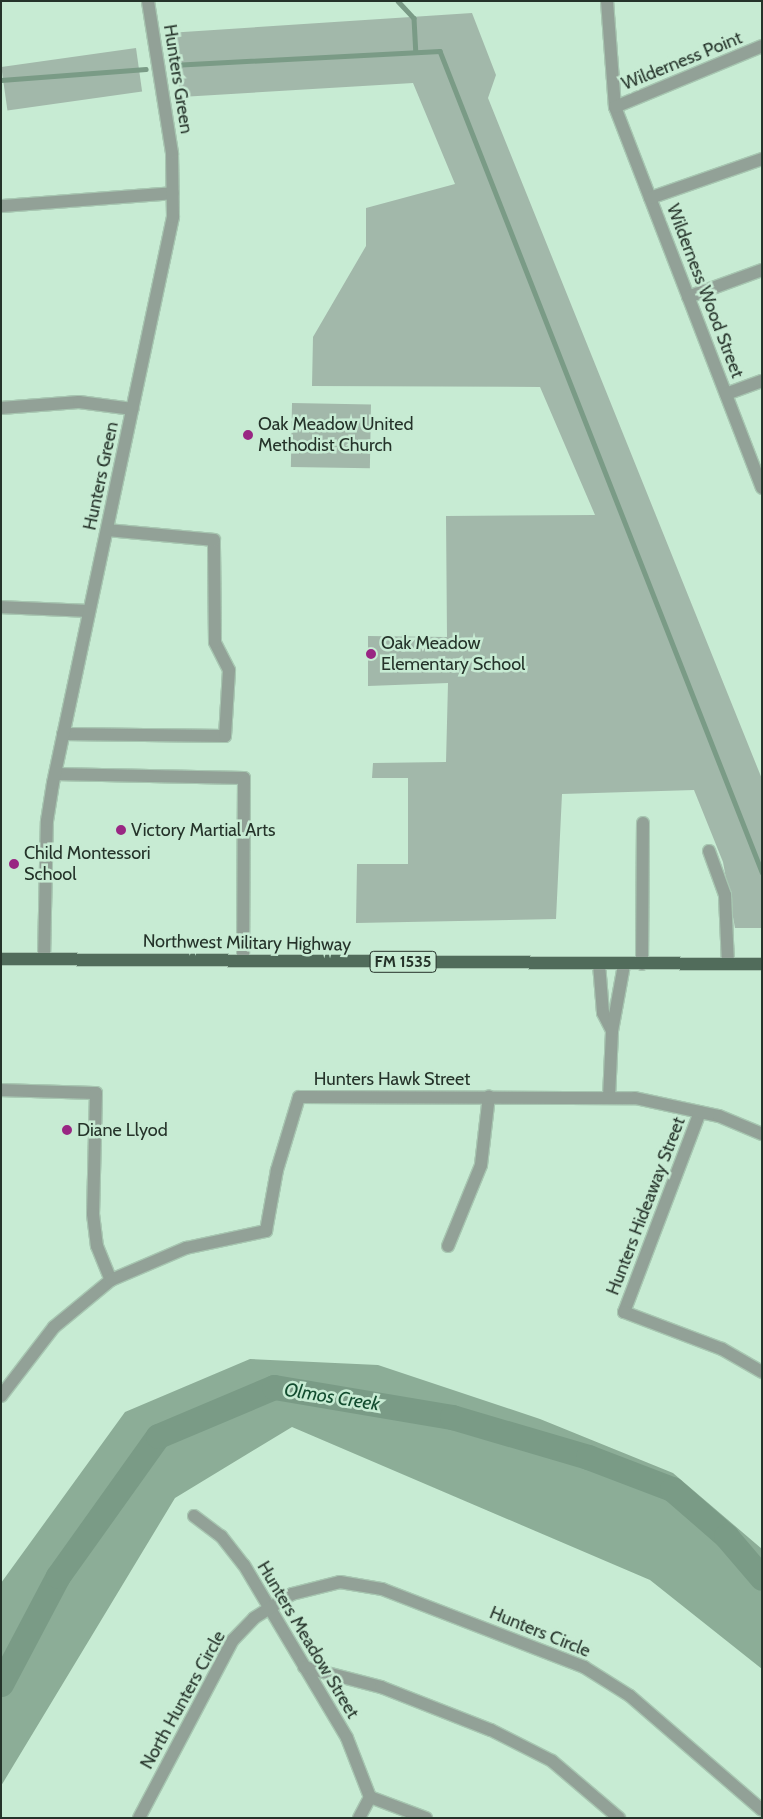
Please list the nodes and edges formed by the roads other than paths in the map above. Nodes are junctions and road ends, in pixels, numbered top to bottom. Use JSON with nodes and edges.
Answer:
{"nodes":[{"id":1,"x":148,"y":1,"type":"edge"},
{"id":2,"x":607,"y":1,"type":"edge"},
{"id":3,"x":762,"y":46,"type":"edge"},
{"id":4,"x":615,"y":107,"type":"junction"},
{"id":5,"x":762,"y":158,"type":"edge"},
{"id":6,"x":173,"y":193,"type":"junction"},
{"id":7,"x":650,"y":198,"type":"junction"},
{"id":8,"x":1,"y":206,"type":"edge"},
{"id":9,"x":762,"y":270,"type":"edge"},
{"id":10,"x":688,"y":296,"type":"junction"},
{"id":11,"x":762,"y":381,"type":"edge"},
{"id":12,"x":726,"y":394,"type":"junction"},
{"id":13,"x":1,"y":408,"type":"edge"},
{"id":14,"x":134,"y":409,"type":"junction"},
{"id":15,"x":762,"y":488,"type":"edge"},
{"id":16,"x":107,"y":530,"type":"junction"},
{"id":17,"x":1,"y":607,"type":"edge"},
{"id":18,"x":89,"y":611,"type":"junction"},
{"id":19,"x":64,"y":734,"type":"junction"},
{"id":20,"x":55,"y":774,"type":"junction"},
{"id":21,"x":643,"y":823,"type":"dead end"},
{"id":22,"x":709,"y":851,"type":"dead end"},
{"id":23,"x":1,"y":959,"type":"edge"},
{"id":24,"x":44,"y":959,"type":"junction"},
{"id":25,"x":244,"y":960,"type":"junction"},
{"id":26,"x":599,"y":964,"type":"junction"},
{"id":27,"x":624,"y":964,"type":"junction"},
{"id":28,"x":642,"y":964,"type":"junction"},
{"id":29,"x":728,"y":964,"type":"junction"},
{"id":30,"x":762,"y":964,"type":"edge"},
{"id":31,"x":612,"y":1031,"type":"junction"},
{"id":32,"x":1,"y":1090,"type":"edge"},
{"id":33,"x":489,"y":1096,"type":"junction"},
{"id":34,"x":609,"y":1098,"type":"junction"},
{"id":35,"x":700,"y":1112,"type":"junction"},
{"id":36,"x":762,"y":1134,"type":"edge"},
{"id":37,"x":448,"y":1246,"type":"dead end"},
{"id":38,"x":111,"y":1280,"type":"junction"},
{"id":39,"x":762,"y":1372,"type":"edge"},
{"id":40,"x":1,"y":1396,"type":"edge"},
{"id":41,"x":194,"y":1516,"type":"dead end"},
{"id":42,"x":269,"y":1607,"type":"junction"},
{"id":43,"x":304,"y":1667,"type":"junction"},
{"id":44,"x":370,"y":1797,"type":"junction"},
{"id":45,"x":762,"y":1810,"type":"edge"},
{"id":46,"x":139,"y":1818,"type":"edge"},
{"id":47,"x":359,"y":1818,"type":"edge"},
{"id":48,"x":426,"y":1818,"type":"edge"},
{"id":49,"x":619,"y":1818,"type":"edge"}],
"edges":[{"from":1,"to":6,"type":"street","name":"Hunters Green"},
{"from":2,"to":4,"type":"street","name":"Wilderness Wood Street"},
{"from":3,"to":4,"type":"street","name":"Wilderness Point"},
{"from":4,"to":7,"type":"street","name":"Wilderness Wood Street"},
{"from":5,"to":7,"type":"street"},
{"from":6,"to":8,"type":"street"},
{"from":6,"to":14,"type":"street","name":"Hunters Green"},
{"from":7,"to":10,"type":"street","name":"Wilderness Wood Street"},
{"from":9,"to":10,"type":"street"},
{"from":10,"to":12,"type":"street","name":"Wilderness Wood Street"},
{"from":11,"to":12,"type":"street"},
{"from":12,"to":15,"type":"street","name":"Wilderness Wood Street"},
{"from":13,"to":14,"type":"street"},
{"from":14,"to":16,"type":"street","name":"Hunters Green"},
{"from":16,"to":18,"type":"street","name":"Hunters Green"},
{"from":16,"to":19,"type":"street"},
{"from":17,"to":18,"type":"street"},
{"from":18,"to":19,"type":"street","name":"Hunters Green"},
{"from":19,"to":20,"type":"street","name":"Hunters Green"},
{"from":20,"to":24,"type":"street","name":"Hunters Green"},
{"from":20,"to":25,"type":"street"},
{"from":21,"to":28,"type":"street"},
{"from":22,"to":29,"type":"street"},
{"from":23,"to":24,"type":"main road","name":"Northwest Military Highway","number":"FM 1535"},
{"from":24,"to":25,"type":"main road","name":"Northwest Military Highway","number":"FM 1535"},
{"from":25,"to":26,"type":"main road","name":"Northwest Military Highway","number":"FM 1535"},
{"from":26,"to":27,"type":"main road","name":"Northwest Military Highway","number":"FM 1535"},
{"from":26,"to":31,"type":"street"},
{"from":27,"to":28,"type":"main road","name":"Northwest Military Highway","number":"FM 1535"},
{"from":27,"to":31,"type":"street"},
{"from":28,"to":29,"type":"main road","name":"Northwest Military Highway","number":"FM 1535"},
{"from":29,"to":30,"type":"main road","name":"Northwest Military Highway","number":"FM 1535"},
{"from":31,"to":34,"type":"street"},
{"from":32,"to":38,"type":"street"},
{"from":33,"to":34,"type":"street","name":"Hunters Hawk Street"},
{"from":33,"to":37,"type":"street"},
{"from":33,"to":38,"type":"street","name":"Hunters Hawk Street"},
{"from":34,"to":35,"type":"street","name":"Hunters Hawk Street"},
{"from":35,"to":36,"type":"street","name":"Hunters Hawk Street"},
{"from":35,"to":39,"type":"street","name":"Hunters Hideaway Street"},
{"from":38,"to":40,"type":"street","name":"Hunters Hawk Street"},
{"from":41,"to":42,"type":"street","name":"Hunters Meadow Street"},
{"from":42,"to":43,"type":"street","name":"Hunters Meadow Street"},
{"from":42,"to":45,"type":"street","name":"Hunters Circle"},
{"from":42,"to":46,"type":"street","name":"North Hunters Circle"},
{"from":43,"to":44,"type":"street","name":"Hunters Meadow Street"},
{"from":43,"to":49,"type":"street"},
{"from":44,"to":47,"type":"street"},
{"from":44,"to":48,"type":"street"}]}
